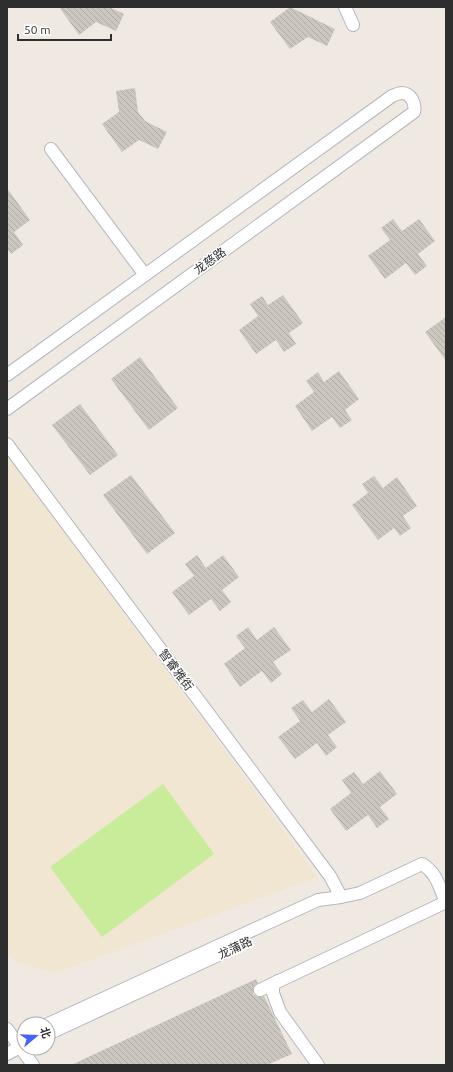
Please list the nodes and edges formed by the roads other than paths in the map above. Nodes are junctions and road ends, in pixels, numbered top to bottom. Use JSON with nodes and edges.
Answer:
{"nodes":[{"id":1,"x":345,"y":7,"type":"edge"},
{"id":2,"x":353,"y":25,"type":"dead end"},
{"id":3,"x":51,"y":150,"type":"dead end"},
{"id":4,"x":145,"y":275,"type":"junction"},
{"id":5,"x":7,"y":375,"type":"edge"},
{"id":6,"x":7,"y":409,"type":"edge"},
{"id":7,"x":7,"y":444,"type":"edge"},
{"id":8,"x":420,"y":870,"type":"junction"},
{"id":9,"x":341,"y":898,"type":"junction"},
{"id":10,"x":441,"y":904,"type":"edge"},
{"id":11,"x":273,"y":984,"type":"junction"},
{"id":12,"x":260,"y":990,"type":"dead end"},
{"id":13,"x":56,"y":1020,"type":"edge"},
{"id":14,"x":7,"y":1029,"type":"edge"},
{"id":15,"x":56,"y":1030,"type":"edge"},
{"id":16,"x":16,"y":1040,"type":"edge"},
{"id":17,"x":16,"y":1044,"type":"edge"},
{"id":18,"x":7,"y":1054,"type":"edge"},
{"id":19,"x":27,"y":1056,"type":"edge"},
{"id":20,"x":33,"y":1065,"type":"edge"},
{"id":21,"x":318,"y":1065,"type":"edge"}],
"edges":[{"from":1,"to":2,"type":"street"},
{"from":3,"to":4,"type":"street"},
{"from":4,"to":5,"type":"street"},
{"from":4,"to":6,"type":"street","name":"龙慈路"},
{"from":7,"to":9,"type":"street","name":"智睿雅街"},
{"from":8,"to":9,"type":"street","name":"龙蒲路"},
{"from":8,"to":10,"type":"street"},
{"from":8,"to":15,"type":"street","name":"龙蒲路"},
{"from":9,"to":13,"type":"street","name":"龙蒲路"},
{"from":10,"to":11,"type":"street"},
{"from":11,"to":12,"type":"street"},
{"from":11,"to":21,"type":"street"},
{"from":14,"to":16,"type":"street"},
{"from":17,"to":18,"type":"street"},
{"from":19,"to":20,"type":"street"}]}
